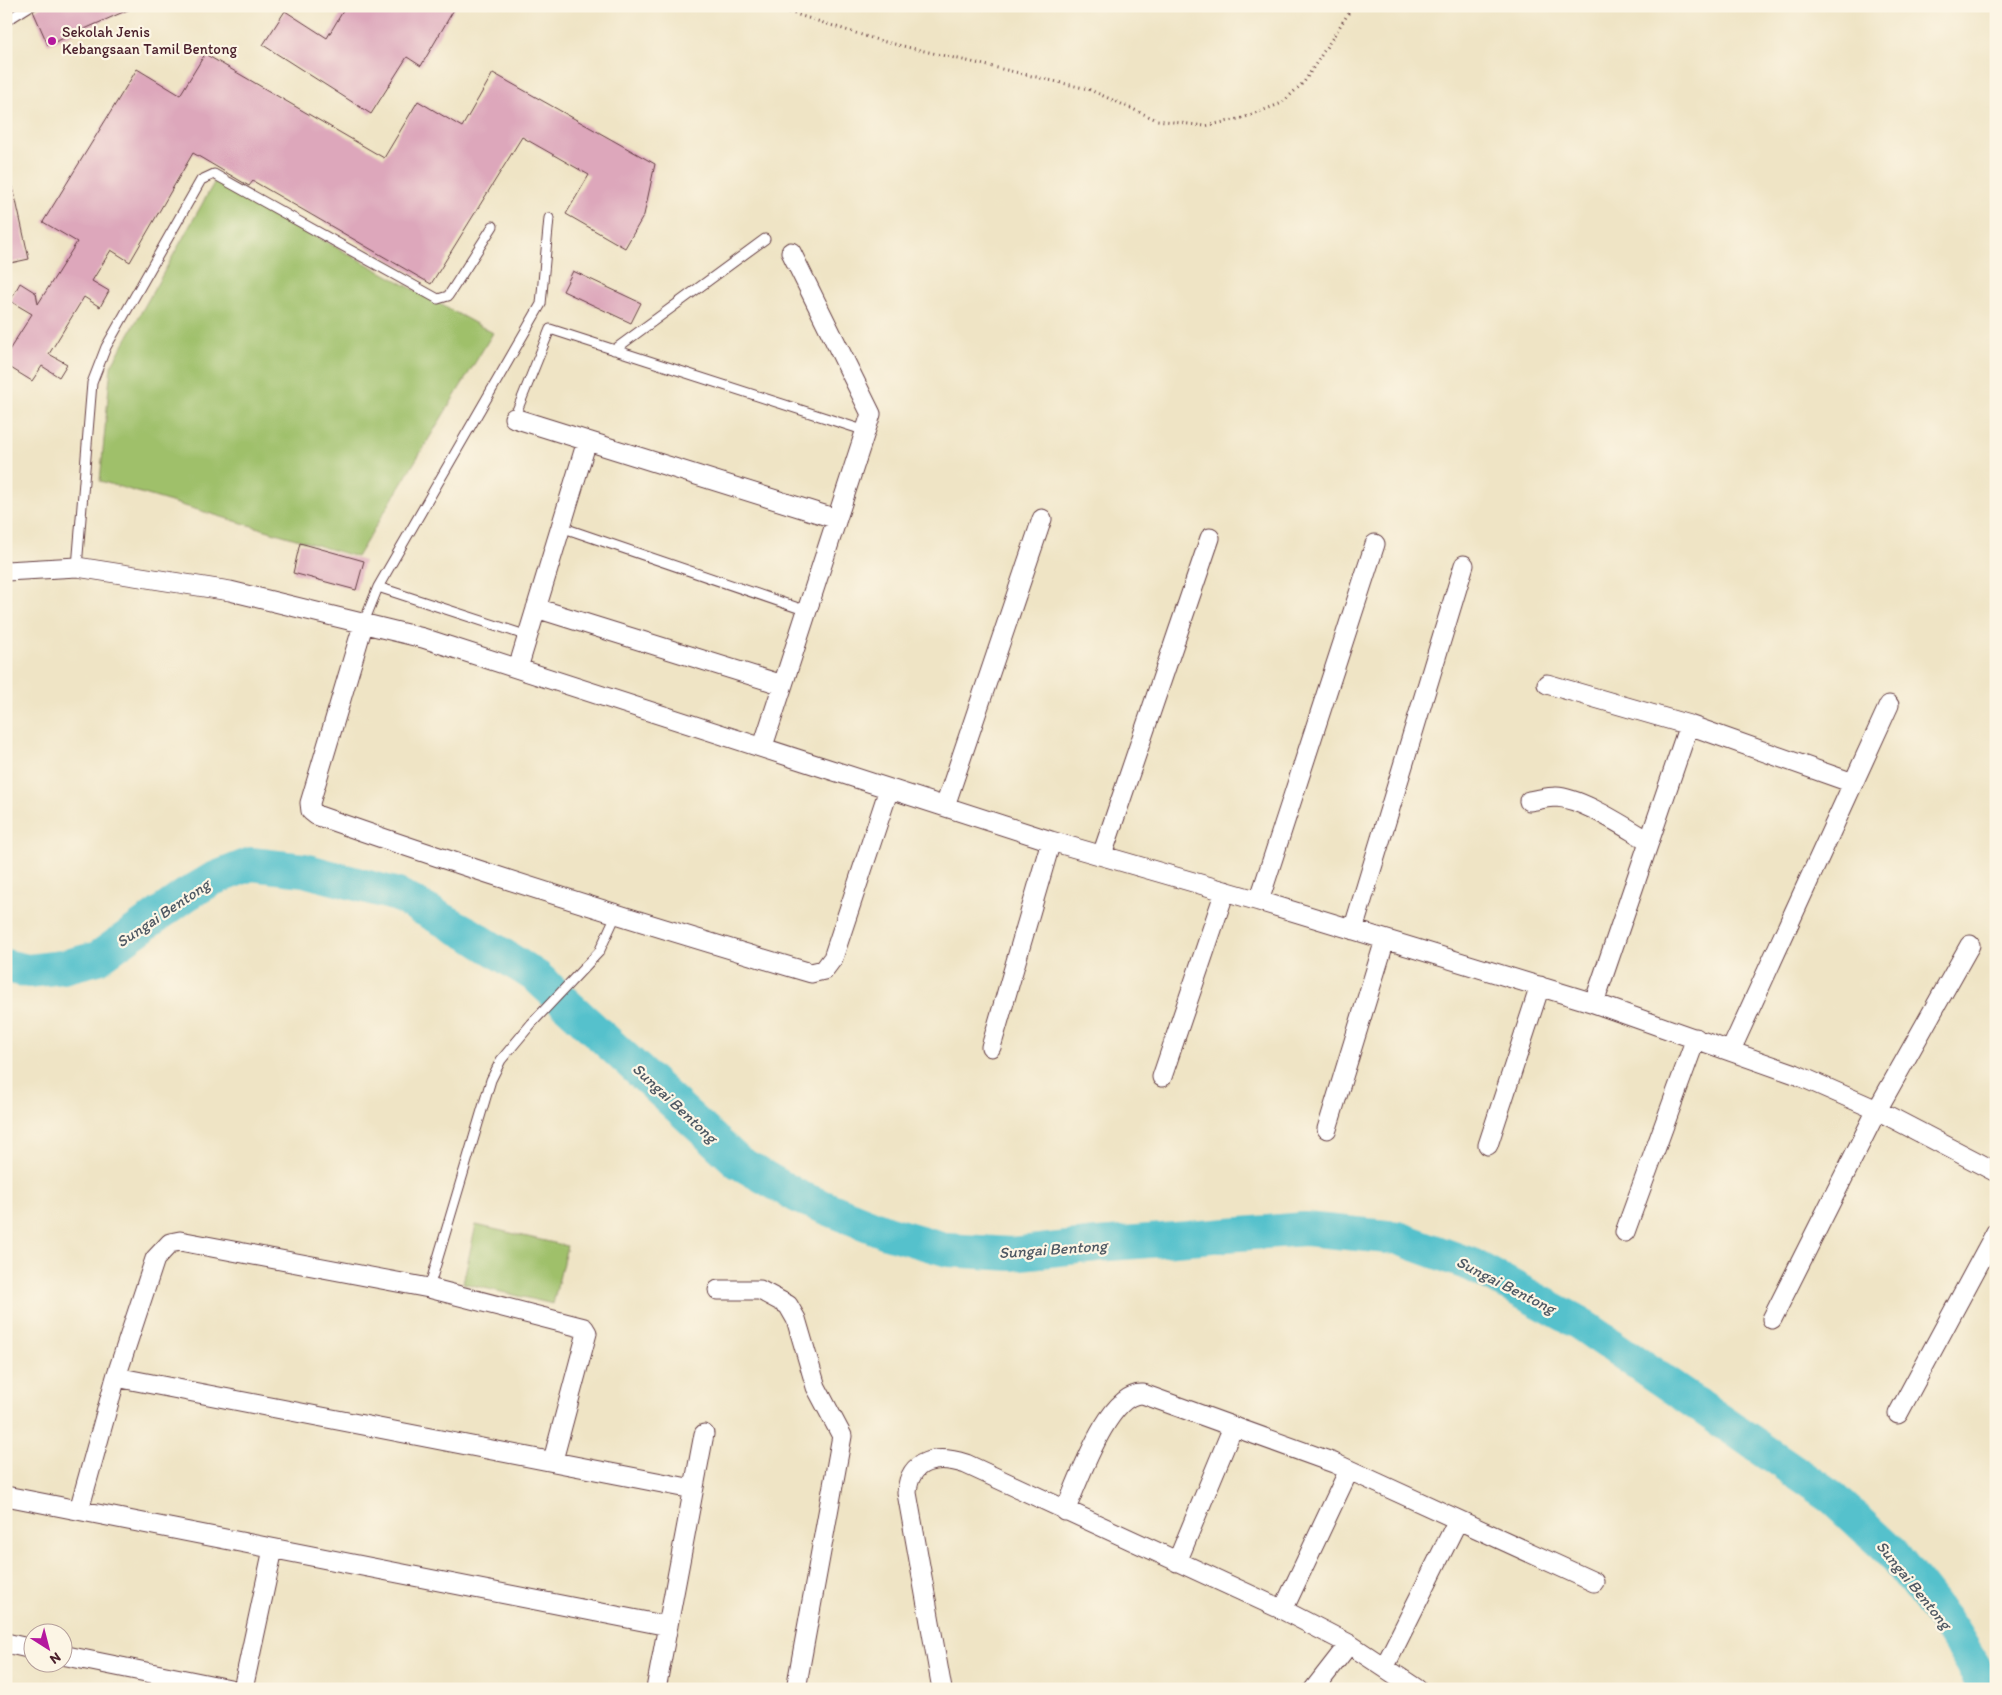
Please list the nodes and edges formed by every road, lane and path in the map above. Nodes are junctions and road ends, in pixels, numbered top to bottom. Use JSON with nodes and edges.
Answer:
{"nodes":[{"id":1,"x":30,"y":6,"type":"edge"},
{"id":2,"x":770,"y":6,"type":"edge"},
{"id":3,"x":1354,"y":6,"type":"edge"},
{"id":4,"x":6,"y":22,"type":"edge"},
{"id":5,"x":549,"y":218,"type":"dead end"},
{"id":6,"x":493,"y":226,"type":"dead end"},
{"id":7,"x":765,"y":239,"type":"dead end"},
{"id":8,"x":791,"y":252,"type":"dead end"},
{"id":9,"x":614,"y":350,"type":"junction"},
{"id":10,"x":514,"y":418,"type":"joint"},
{"id":11,"x":866,"y":431,"type":"junction"},
{"id":12,"x":587,"y":441,"type":"junction"},
{"id":13,"x":837,"y":519,"type":"junction"},
{"id":14,"x":1042,"y":519,"type":"dead end"},
{"id":15,"x":560,"y":527,"type":"junction"},
{"id":16,"x":1210,"y":538,"type":"dead end"},
{"id":17,"x":1375,"y":544,"type":"dead end"},
{"id":18,"x":1464,"y":565,"type":"dead end"},
{"id":19,"x":10,"y":567,"type":"edge"},
{"id":20,"x":77,"y":567,"type":"junction"},
{"id":21,"x":378,"y":587,"type":"junction"},
{"id":22,"x":536,"y":608,"type":"junction"},
{"id":23,"x":807,"y":611,"type":"junction"},
{"id":24,"x":364,"y":622,"type":"junction"},
{"id":25,"x":528,"y":636,"type":"junction"},
{"id":26,"x":518,"y":668,"type":"junction"},
{"id":27,"x":1547,"y":684,"type":"dead end"},
{"id":28,"x":783,"y":685,"type":"junction"},
{"id":29,"x":1890,"y":705,"type":"dead end"},
{"id":30,"x":1689,"y":725,"type":"junction"},
{"id":31,"x":763,"y":746,"type":"junction"},
{"id":32,"x":1853,"y":783,"type":"junction"},
{"id":33,"x":888,"y":789,"type":"junction"},
{"id":34,"x":1529,"y":801,"type":"dead end"},
{"id":35,"x":945,"y":806,"type":"junction"},
{"id":36,"x":1051,"y":841,"type":"junction"},
{"id":37,"x":1649,"y":841,"type":"junction"},
{"id":38,"x":1102,"y":854,"type":"junction"},
{"id":39,"x":1225,"y":891,"type":"junction"},
{"id":40,"x":1259,"y":901,"type":"junction"},
{"id":41,"x":616,"y":915,"type":"junction"},
{"id":42,"x":1353,"y":930,"type":"junction"},
{"id":43,"x":1385,"y":940,"type":"junction"},
{"id":44,"x":1970,"y":945,"type":"dead end"},
{"id":45,"x":1540,"y":986,"type":"junction"},
{"id":46,"x":1594,"y":1003,"type":"junction"},
{"id":47,"x":1696,"y":1038,"type":"junction"},
{"id":48,"x":991,"y":1047,"type":"dead end"},
{"id":49,"x":1731,"y":1050,"type":"junction"},
{"id":50,"x":1162,"y":1077,"type":"dead end"},
{"id":51,"x":1876,"y":1110,"type":"junction"},
{"id":52,"x":1328,"y":1129,"type":"dead end"},
{"id":53,"x":1488,"y":1144,"type":"dead end"},
{"id":54,"x":1996,"y":1172,"type":"edge"},
{"id":55,"x":1625,"y":1232,"type":"dead end"},
{"id":56,"x":1996,"y":1232,"type":"edge"},
{"id":57,"x":429,"y":1288,"type":"junction"},
{"id":58,"x":718,"y":1290,"type":"dead end"},
{"id":59,"x":1772,"y":1319,"type":"dead end"},
{"id":60,"x":116,"y":1377,"type":"junction"},
{"id":61,"x":1898,"y":1414,"type":"dead end"},
{"id":62,"x":1233,"y":1427,"type":"junction"},
{"id":63,"x":704,"y":1434,"type":"dead end"},
{"id":64,"x":553,"y":1460,"type":"junction"},
{"id":65,"x":1349,"y":1470,"type":"junction"},
{"id":66,"x":693,"y":1489,"type":"junction"},
{"id":67,"x":6,"y":1496,"type":"edge"},
{"id":68,"x":79,"y":1510,"type":"junction"},
{"id":69,"x":1065,"y":1511,"type":"junction"},
{"id":70,"x":1458,"y":1520,"type":"junction"},
{"id":71,"x":273,"y":1549,"type":"junction"},
{"id":72,"x":1177,"y":1562,"type":"junction"},
{"id":73,"x":1594,"y":1582,"type":"dead end"},
{"id":74,"x":1283,"y":1610,"type":"junction"},
{"id":75,"x":668,"y":1626,"type":"junction"},
{"id":76,"x":6,"y":1643,"type":"edge"},
{"id":77,"x":1349,"y":1644,"type":"junction"},
{"id":78,"x":22,"y":1647,"type":"edge"},
{"id":79,"x":72,"y":1657,"type":"edge"},
{"id":80,"x":1385,"y":1666,"type":"junction"},
{"id":81,"x":230,"y":1689,"type":"edge"},
{"id":82,"x":243,"y":1689,"type":"edge"},
{"id":83,"x":656,"y":1689,"type":"edge"},
{"id":84,"x":796,"y":1689,"type":"edge"},
{"id":85,"x":942,"y":1689,"type":"edge"},
{"id":86,"x":1314,"y":1689,"type":"edge"},
{"id":87,"x":1418,"y":1689,"type":"edge"}],
"edges":[{"from":1,"to":4,"type":"lane"},
{"from":2,"to":3,"type":"path"},
{"from":5,"to":21,"type":"lane"},
{"from":6,"to":20,"type":"lane"},
{"from":7,"to":9,"type":"lane"},
{"from":8,"to":11,"type":"street"},
{"from":9,"to":10,"type":"lane"},
{"from":9,"to":11,"type":"lane"},
{"from":10,"to":12,"type":"street"},
{"from":11,"to":13,"type":"street"},
{"from":12,"to":13,"type":"street"},
{"from":12,"to":15,"type":"street"},
{"from":13,"to":23,"type":"street"},
{"from":14,"to":35,"type":"street"},
{"from":15,"to":22,"type":"street"},
{"from":15,"to":23,"type":"lane"},
{"from":16,"to":38,"type":"street"},
{"from":17,"to":40,"type":"street"},
{"from":18,"to":42,"type":"street"},
{"from":19,"to":20,"type":"street"},
{"from":20,"to":24,"type":"street"},
{"from":21,"to":24,"type":"lane"},
{"from":21,"to":25,"type":"lane"},
{"from":22,"to":25,"type":"street"},
{"from":22,"to":28,"type":"street"},
{"from":23,"to":28,"type":"street"},
{"from":24,"to":26,"type":"street"},
{"from":24,"to":41,"type":"street"},
{"from":25,"to":26,"type":"street"},
{"from":26,"to":31,"type":"street"},
{"from":27,"to":30,"type":"street"},
{"from":28,"to":31,"type":"street"},
{"from":29,"to":32,"type":"street"},
{"from":30,"to":32,"type":"street"},
{"from":30,"to":37,"type":"street"},
{"from":31,"to":33,"type":"street"},
{"from":32,"to":49,"type":"street"},
{"from":33,"to":35,"type":"street"},
{"from":33,"to":41,"type":"street"},
{"from":34,"to":37,"type":"street"},
{"from":35,"to":36,"type":"street"},
{"from":36,"to":38,"type":"street"},
{"from":36,"to":48,"type":"street"},
{"from":37,"to":46,"type":"street"},
{"from":38,"to":39,"type":"street"},
{"from":39,"to":40,"type":"street"},
{"from":39,"to":50,"type":"street"},
{"from":40,"to":42,"type":"street"},
{"from":41,"to":57,"type":"lane"},
{"from":42,"to":43,"type":"street"},
{"from":43,"to":45,"type":"street"},
{"from":43,"to":52,"type":"street"},
{"from":44,"to":51,"type":"street"},
{"from":45,"to":46,"type":"street"},
{"from":45,"to":53,"type":"street"},
{"from":46,"to":47,"type":"street"},
{"from":47,"to":49,"type":"street"},
{"from":47,"to":55,"type":"street"},
{"from":49,"to":51,"type":"street"},
{"from":51,"to":54,"type":"street"},
{"from":51,"to":59,"type":"street"},
{"from":56,"to":61,"type":"street"},
{"from":57,"to":60,"type":"street"},
{"from":57,"to":64,"type":"street"},
{"from":58,"to":84,"type":"street"},
{"from":60,"to":64,"type":"street"},
{"from":60,"to":68,"type":"street"},
{"from":62,"to":65,"type":"street"},
{"from":62,"to":69,"type":"street"},
{"from":62,"to":72,"type":"street"},
{"from":63,"to":66,"type":"street"},
{"from":64,"to":66,"type":"street"},
{"from":65,"to":70,"type":"street"},
{"from":65,"to":74,"type":"street"},
{"from":66,"to":75,"type":"street"},
{"from":67,"to":68,"type":"street"},
{"from":68,"to":71,"type":"street"},
{"from":69,"to":72,"type":"street"},
{"from":69,"to":85,"type":"street"},
{"from":70,"to":73,"type":"street"},
{"from":70,"to":80,"type":"street"},
{"from":71,"to":75,"type":"street"},
{"from":71,"to":82,"type":"street"},
{"from":72,"to":74,"type":"street"},
{"from":74,"to":77,"type":"street"},
{"from":75,"to":83,"type":"street"},
{"from":76,"to":78,"type":"street"},
{"from":77,"to":80,"type":"street"},
{"from":77,"to":86,"type":"street"},
{"from":79,"to":81,"type":"street"},
{"from":80,"to":87,"type":"street"}]}
